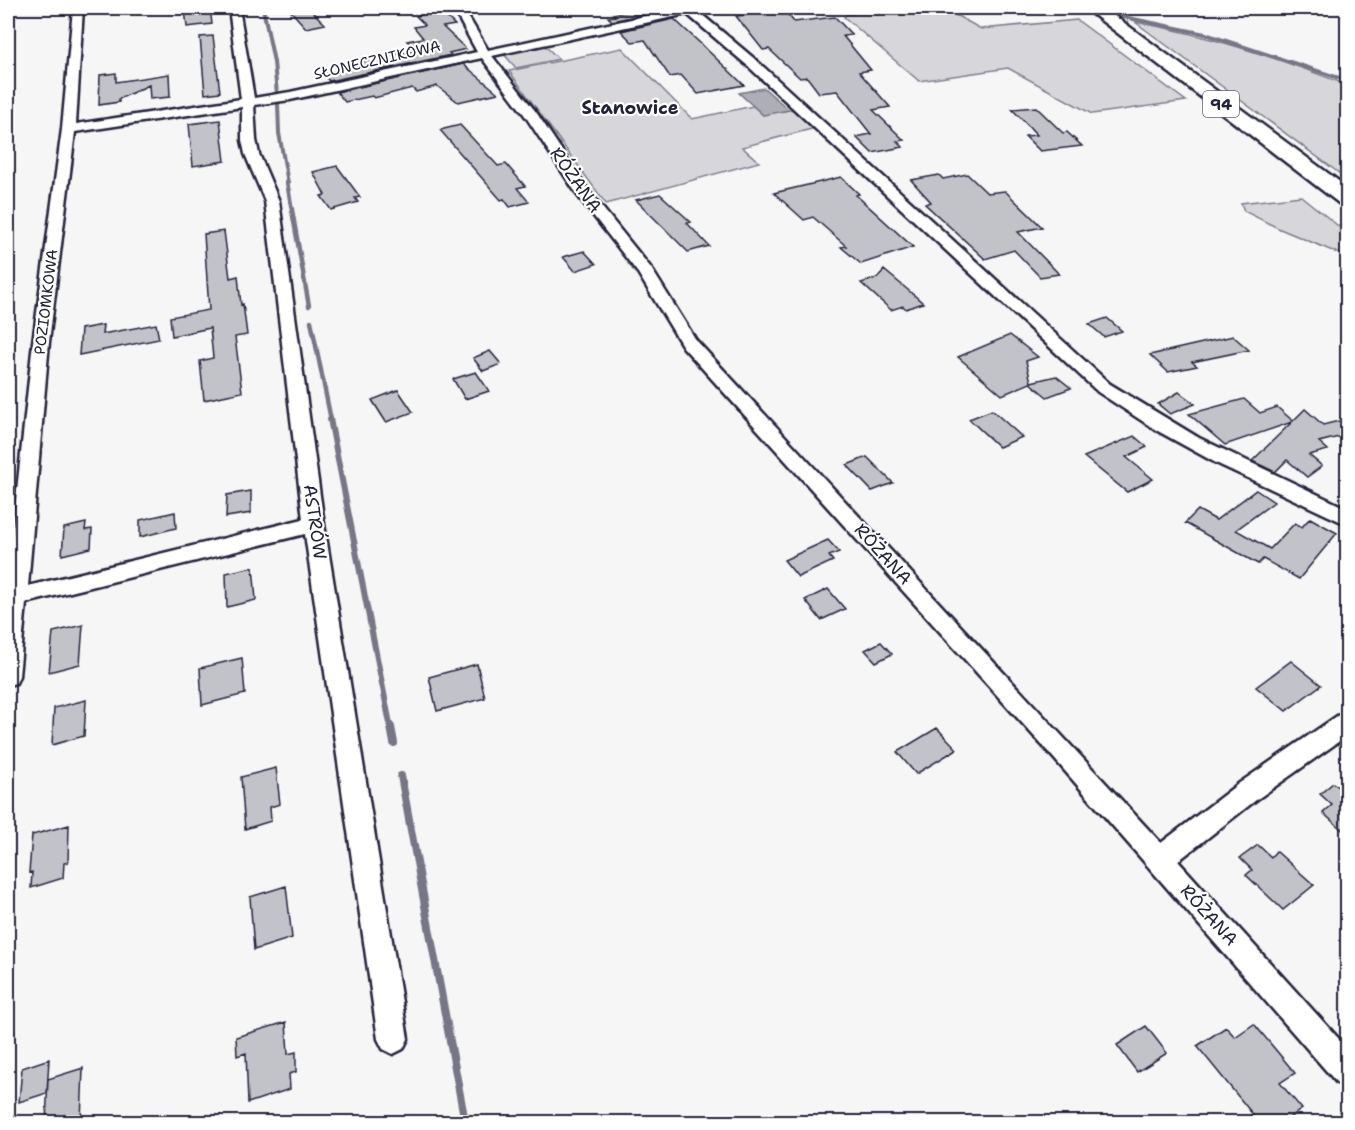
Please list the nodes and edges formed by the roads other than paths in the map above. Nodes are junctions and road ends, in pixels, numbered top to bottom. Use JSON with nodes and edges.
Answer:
{"nodes":[{"id":1,"x":78,"y":8,"type":"edge"},
{"id":2,"x":234,"y":8,"type":"edge"},
{"id":3,"x":458,"y":8,"type":"edge"},
{"id":4,"x":1094,"y":8,"type":"edge"},
{"id":5,"x":689,"y":9,"type":"edge"},
{"id":6,"x":483,"y":52,"type":"junction"},
{"id":7,"x":248,"y":103,"type":"junction"},
{"id":8,"x":69,"y":129,"type":"junction"},
{"id":9,"x":1347,"y":199,"type":"edge"},
{"id":10,"x":1347,"y":518,"type":"edge"},
{"id":11,"x":314,"y":524,"type":"junction"},
{"id":12,"x":12,"y":598,"type":"edge"},
{"id":13,"x":8,"y":676,"type":"edge"},
{"id":14,"x":1347,"y":721,"type":"edge"},
{"id":15,"x":1160,"y":859,"type":"junction"},
{"id":16,"x":393,"y":1039,"type":"dead end"},
{"id":17,"x":1347,"y":1072,"type":"edge"}],
"edges":[{"from":1,"to":8,"type":"street","name":"POZIOMKOWA"},
{"from":2,"to":7,"type":"street","name":"ASTRÓW"},
{"from":3,"to":6,"type":"street","name":"RÓŻANA"},
{"from":4,"to":9,"type":"main road","number":"94"},
{"from":5,"to":6,"type":"street","name":"SŁONECZNIKOWA"},
{"from":5,"to":10,"type":"street"},
{"from":6,"to":7,"type":"street","name":"SŁONECZNIKOWA"},
{"from":6,"to":15,"type":"street","name":"RÓŻANA"},
{"from":7,"to":8,"type":"street","name":"SŁONECZNIKOWA"},
{"from":7,"to":11,"type":"street","name":"ASTRÓW"},
{"from":8,"to":12,"type":"street","name":"POZIOMKOWA"},
{"from":11,"to":12,"type":"street"},
{"from":11,"to":16,"type":"street","name":"ASTRÓW"},
{"from":12,"to":13,"type":"street","name":"POZIOMKOWA"},
{"from":14,"to":15,"type":"street"},
{"from":15,"to":17,"type":"street","name":"RÓŻANA"}]}
